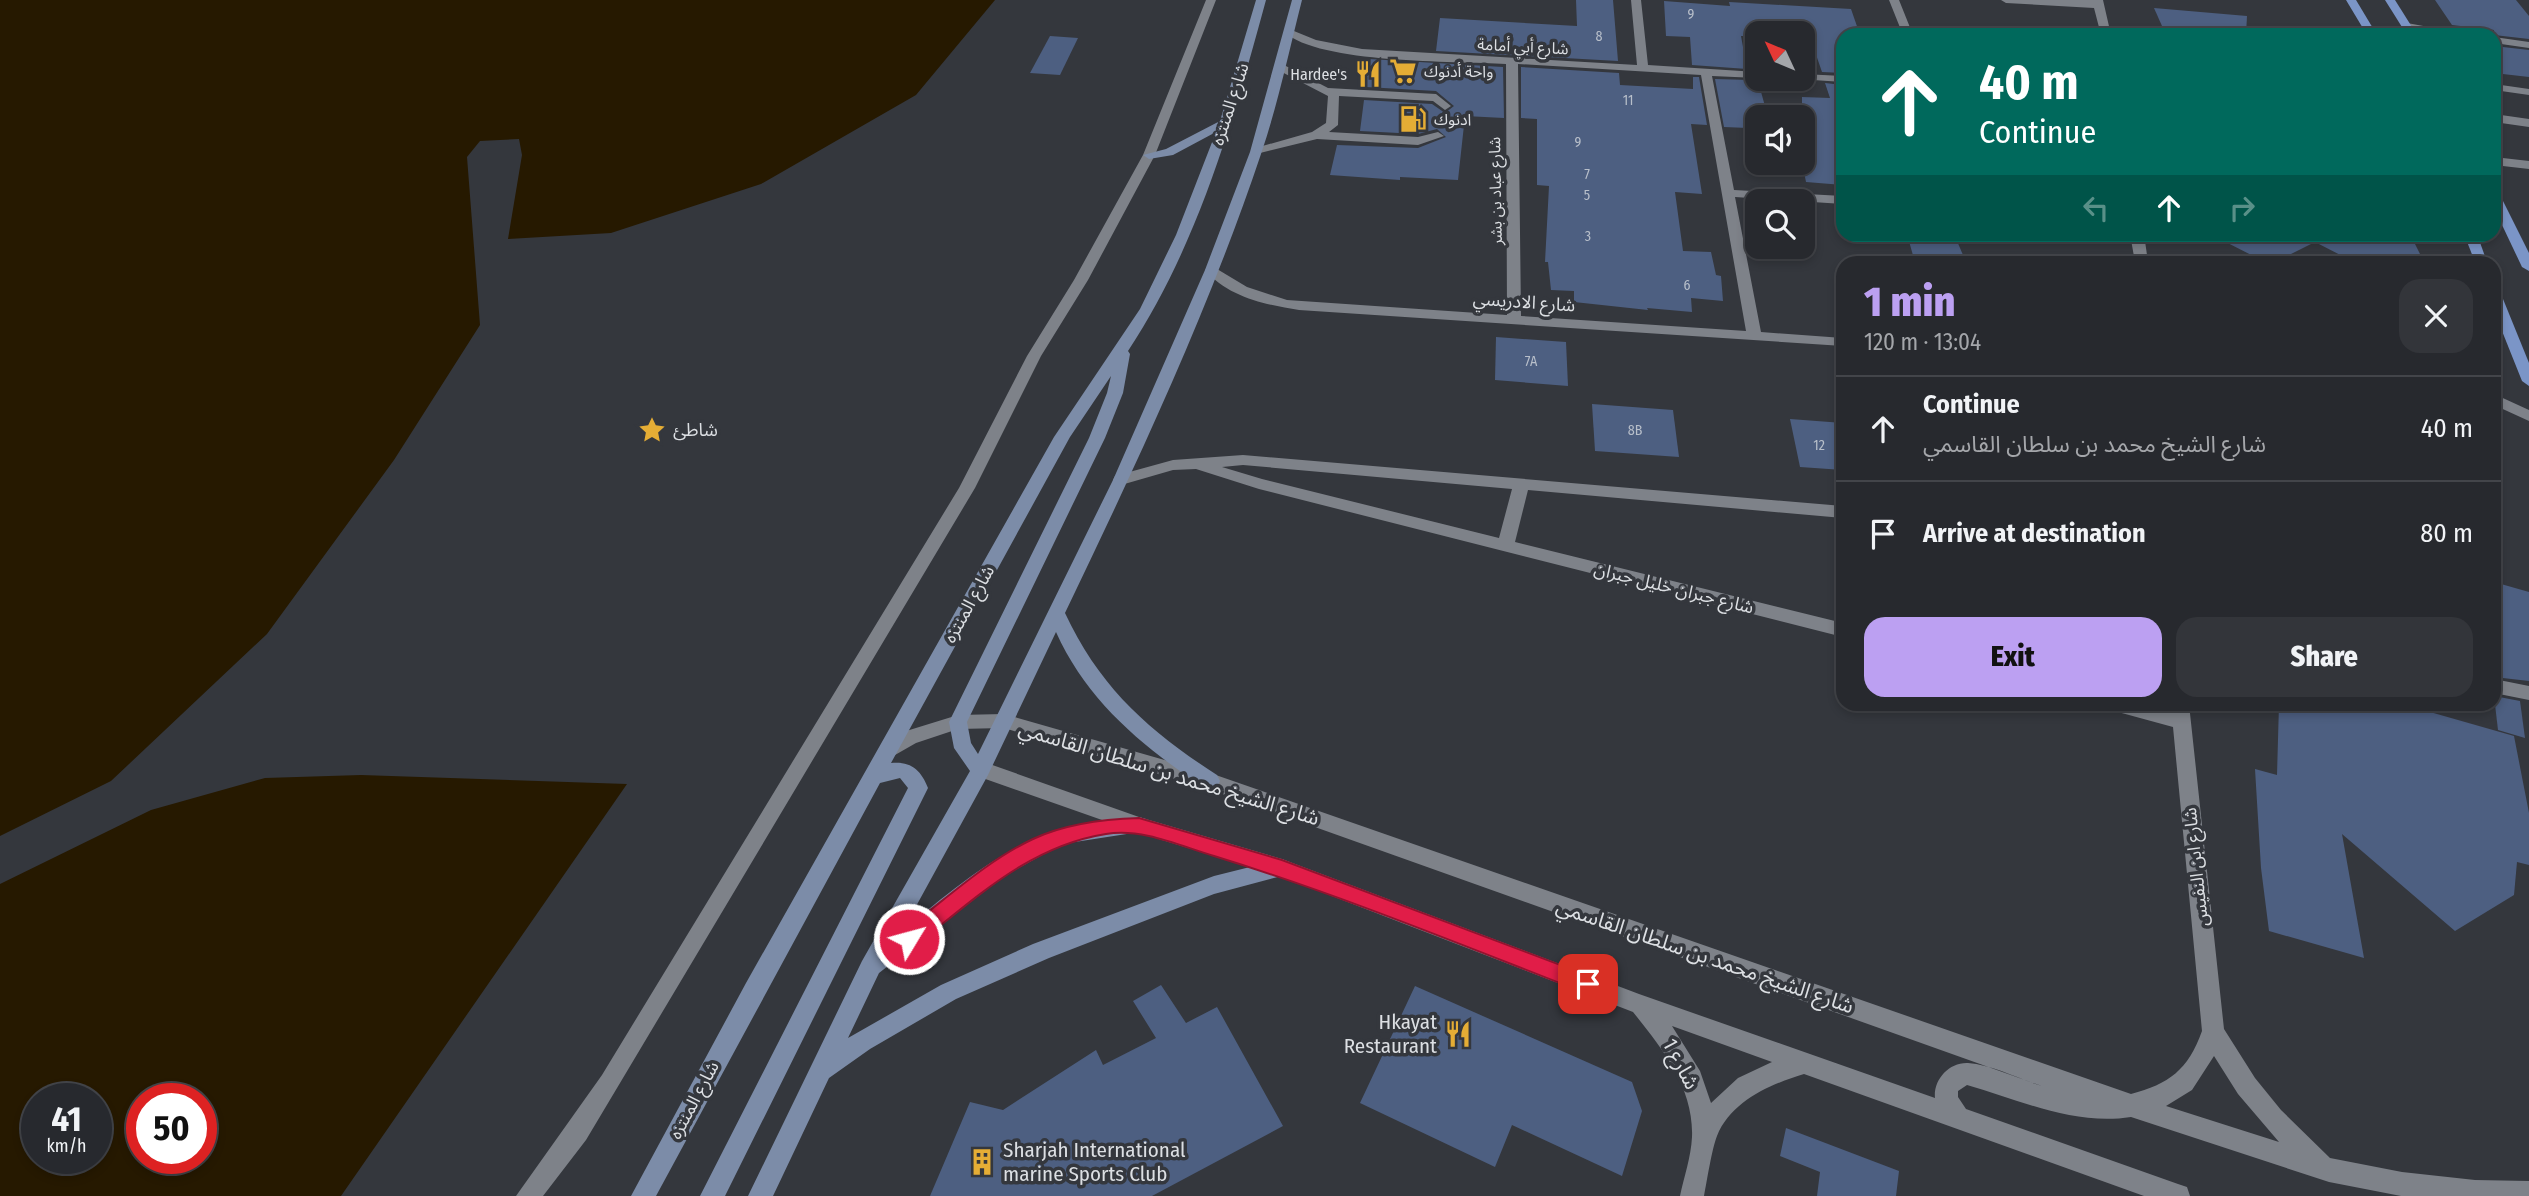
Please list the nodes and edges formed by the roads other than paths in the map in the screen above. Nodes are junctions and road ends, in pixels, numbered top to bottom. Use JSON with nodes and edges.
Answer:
{"nodes":[{"id":1,"x":1211,"y":0,"type":"edge"},
{"id":2,"x":1261,"y":0,"type":"edge"},
{"id":3,"x":1297,"y":0,"type":"edge"},
{"id":4,"x":1636,"y":0,"type":"edge"},
{"id":5,"x":1894,"y":0,"type":"edge"},
{"id":6,"x":2006,"y":0,"type":"edge"},
{"id":7,"x":2351,"y":0,"type":"edge"},
{"id":8,"x":2390,"y":0,"type":"edge"},
{"id":9,"x":2099,"y":2,"type":"edge"},
{"id":10,"x":1905,"y":28,"type":"edge"},
{"id":11,"x":2105,"y":28,"type":"edge"},
{"id":12,"x":2368,"y":28,"type":"edge"},
{"id":13,"x":2408,"y":28,"type":"edge"},
{"id":14,"x":1289,"y":32,"type":"junction"},
{"id":15,"x":2501,"y":41,"type":"edge"},
{"id":16,"x":2528,"y":46,"type":"edge"},
{"id":17,"x":1511,"y":62,"type":"junction"},
{"id":18,"x":1280,"y":67,"type":"junction"},
{"id":19,"x":1643,"y":69,"type":"junction"},
{"id":20,"x":1706,"y":72,"type":"junction"},
{"id":21,"x":1745,"y":74,"type":"edge"},
{"id":22,"x":1815,"y":78,"type":"edge"},
{"id":23,"x":1836,"y":79,"type":"edge"},
{"id":24,"x":2501,"y":88,"type":"edge"},
{"id":25,"x":1328,"y":91,"type":"junction"},
{"id":26,"x":2529,"y":92,"type":"edge"},
{"id":27,"x":1444,"y":106,"type":"dead end"},
{"id":28,"x":2501,"y":119,"type":"edge"},
{"id":29,"x":1224,"y":123,"type":"junction"},
{"id":30,"x":2529,"y":125,"type":"edge"},
{"id":31,"x":1317,"y":135,"type":"junction"},
{"id":32,"x":1438,"y":136,"type":"dead end"},
{"id":33,"x":1256,"y":152,"type":"junction"},
{"id":34,"x":1149,"y":155,"type":"junction"},
{"id":35,"x":2501,"y":161,"type":"edge"},
{"id":36,"x":2529,"y":165,"type":"edge"},
{"id":37,"x":1728,"y":193,"type":"junction"},
{"id":38,"x":1836,"y":200,"type":"edge"},
{"id":39,"x":2501,"y":209,"type":"edge"},
{"id":40,"x":2529,"y":267,"type":"edge"},
{"id":41,"x":1212,"y":270,"type":"junction"},
{"id":42,"x":2501,"y":311,"type":"edge"},
{"id":43,"x":1514,"y":321,"type":"junction"},
{"id":44,"x":1754,"y":336,"type":"junction"},
{"id":45,"x":1836,"y":342,"type":"edge"},
{"id":46,"x":1123,"y":350,"type":"junction"},
{"id":47,"x":2529,"y":381,"type":"edge"},
{"id":48,"x":2501,"y":402,"type":"edge"},
{"id":49,"x":2529,"y":416,"type":"edge"},
{"id":50,"x":1192,"y":463,"type":"junction"},
{"id":51,"x":1121,"y":480,"type":"junction"},
{"id":52,"x":1521,"y":486,"type":"junction"},
{"id":53,"x":1836,"y":511,"type":"edge"},
{"id":54,"x":1506,"y":545,"type":"junction"},
{"id":55,"x":1056,"y":611,"type":"junction"},
{"id":56,"x":1836,"y":628,"type":"edge"},
{"id":57,"x":2501,"y":687,"type":"edge"},
{"id":58,"x":2529,"y":692,"type":"edge"},
{"id":59,"x":2181,"y":713,"type":"edge"},
{"id":60,"x":1004,"y":721,"type":"junction"},
{"id":61,"x":958,"y":722,"type":"junction"},
{"id":62,"x":888,"y":751,"type":"junction"},
{"id":63,"x":981,"y":769,"type":"junction"},
{"id":64,"x":873,"y":777,"type":"junction"},
{"id":65,"x":1210,"y":781,"type":"junction"},
{"id":66,"x":1139,"y":825,"type":"junction"},
{"id":67,"x":1282,"y":868,"type":"junction"},
{"id":68,"x":870,"y":968,"type":"junction"},
{"id":69,"x":1639,"y":1004,"type":"junction"},
{"id":70,"x":2213,"y":1031,"type":"junction"},
{"id":71,"x":1804,"y":1063,"type":"junction"},
{"id":72,"x":817,"y":1074,"type":"junction"},
{"id":73,"x":2134,"y":1107,"type":"junction"},
{"id":74,"x":1958,"y":1117,"type":"junction"},
{"id":75,"x":1705,"y":1133,"type":"junction"},
{"id":76,"x":2329,"y":1170,"type":"junction"},
{"id":77,"x":2529,"y":1193,"type":"edge"},
{"id":78,"x":528,"y":1196,"type":"edge"},
{"id":79,"x":643,"y":1196,"type":"edge"},
{"id":80,"x":712,"y":1196,"type":"edge"},
{"id":81,"x":760,"y":1196,"type":"edge"},
{"id":82,"x":1692,"y":1196,"type":"edge"},
{"id":83,"x":2178,"y":1196,"type":"edge"}],
"edges":[{"from":1,"to":34,"type":"street"},
{"from":2,"to":29,"type":"main road","name":"شارع المنتزه"},
{"from":3,"to":14,"type":"main road","name":"شارع المنتزه"},
{"from":4,"to":19,"type":"street"},
{"from":5,"to":10,"type":"street"},
{"from":6,"to":9,"type":"street"},
{"from":7,"to":12,"type":"main road"},
{"from":8,"to":13,"type":"main road"},
{"from":9,"to":11,"type":"street"},
{"from":14,"to":17,"type":"street","name":"شارع أبي أمامة"},
{"from":14,"to":18,"type":"main road","name":"شارع المنتزه"},
{"from":15,"to":16,"type":"street"},
{"from":17,"to":19,"type":"street","name":"شارع أبي أمامة"},
{"from":17,"to":43,"type":"street","name":"شارع عباد بن بشر"},
{"from":18,"to":25,"type":"street"},
{"from":18,"to":33,"type":"main road","name":"شارع المنتزه"},
{"from":19,"to":20,"type":"street","name":"شارع أبي أمامة"},
{"from":20,"to":21,"type":"street","name":"شارع أبي أمامة"},
{"from":20,"to":37,"type":"street"},
{"from":22,"to":23,"type":"street"},
{"from":24,"to":26,"type":"street"},
{"from":25,"to":27,"type":"street"},
{"from":25,"to":31,"type":"street"},
{"from":28,"to":30,"type":"street"},
{"from":29,"to":34,"type":"main road"},
{"from":29,"to":46,"type":"main road","name":"شارع المنتزه"},
{"from":31,"to":32,"type":"street"},
{"from":31,"to":33,"type":"street"},
{"from":33,"to":41,"type":"main road","name":"شارع المنتزه"},
{"from":34,"to":78,"type":"street"},
{"from":35,"to":36,"type":"street"},
{"from":37,"to":38,"type":"street"},
{"from":37,"to":44,"type":"street"},
{"from":39,"to":40,"type":"main road"},
{"from":41,"to":43,"type":"street","name":"شارع الادريسي"},
{"from":41,"to":51,"type":"main road","name":"شارع المنتزه"},
{"from":42,"to":47,"type":"main road"},
{"from":43,"to":44,"type":"street","name":"شارع الادريسي"},
{"from":44,"to":45,"type":"street","name":"شارع الادريسي"},
{"from":46,"to":61,"type":"main road"},
{"from":46,"to":62,"type":"main road","name":"شارع المنتزه"},
{"from":48,"to":49,"type":"street"},
{"from":50,"to":51,"type":"street","name":"شارع جبران خليل جبران"},
{"from":50,"to":52,"type":"street","name":"شارع جبران خليل جبران"},
{"from":50,"to":54,"type":"street","name":"شارع جبران خليل جبران"},
{"from":51,"to":55,"type":"main road","name":"شارع المنتزه"},
{"from":52,"to":53,"type":"street","name":"شارع جبران خليل جبران"},
{"from":52,"to":54,"type":"street"},
{"from":54,"to":56,"type":"street","name":"شارع جبران خليل جبران"},
{"from":55,"to":60,"type":"main road","name":"شارع المنتزه"},
{"from":55,"to":65,"type":"main road"},
{"from":57,"to":58,"type":"street"},
{"from":59,"to":70,"type":"street","name":"شارع ابن النفيس"},
{"from":60,"to":61,"type":"street","name":"شارع الشيخ محمد بن سلطان القاسمي"},
{"from":60,"to":63,"type":"main road","name":"شارع المنتزه"},
{"from":60,"to":65,"type":"street","name":"شارع الشيخ محمد بن سلطان القاسمي"},
{"from":61,"to":62,"type":"street","name":"شارع الشيخ محمد بن سلطان القاسمي"},
{"from":61,"to":63,"type":"main road"},
{"from":62,"to":64,"type":"main road","name":"شارع المنتزه"},
{"from":63,"to":66,"type":"street"},
{"from":63,"to":68,"type":"main road","name":"شارع المنتزه"},
{"from":64,"to":79,"type":"main road","name":"شارع المنتزه"},
{"from":64,"to":80,"type":"main road"},
{"from":65,"to":73,"type":"street","name":"شارع الشيخ محمد بن سلطان القاسمي"},
{"from":66,"to":67,"type":"street"},
{"from":66,"to":68,"type":"main road"},
{"from":67,"to":69,"type":"street"},
{"from":67,"to":72,"type":"main road"},
{"from":68,"to":72,"type":"main road","name":"شارع المنتزه"},
{"from":69,"to":71,"type":"street"},
{"from":69,"to":75,"type":"street","name":"شارع 1"},
{"from":70,"to":73,"type":"street","name":"شارع ابن النفيس"},
{"from":70,"to":76,"type":"street","name":"شارع ابن النفيس"},
{"from":71,"to":74,"type":"street"},
{"from":71,"to":75,"type":"street","name":"شارع 1"},
{"from":72,"to":81,"type":"main road","name":"شارع المنتزه"},
{"from":73,"to":74,"type":"street"},
{"from":73,"to":76,"type":"street","name":"شارع الشيخ محمد بن سلطان القاسمي"},
{"from":74,"to":83,"type":"street"},
{"from":75,"to":82,"type":"street","name":"شارع 1"},
{"from":76,"to":77,"type":"street","name":"شارع الشيخ محمد بن سلطان القاسمي"}]}
